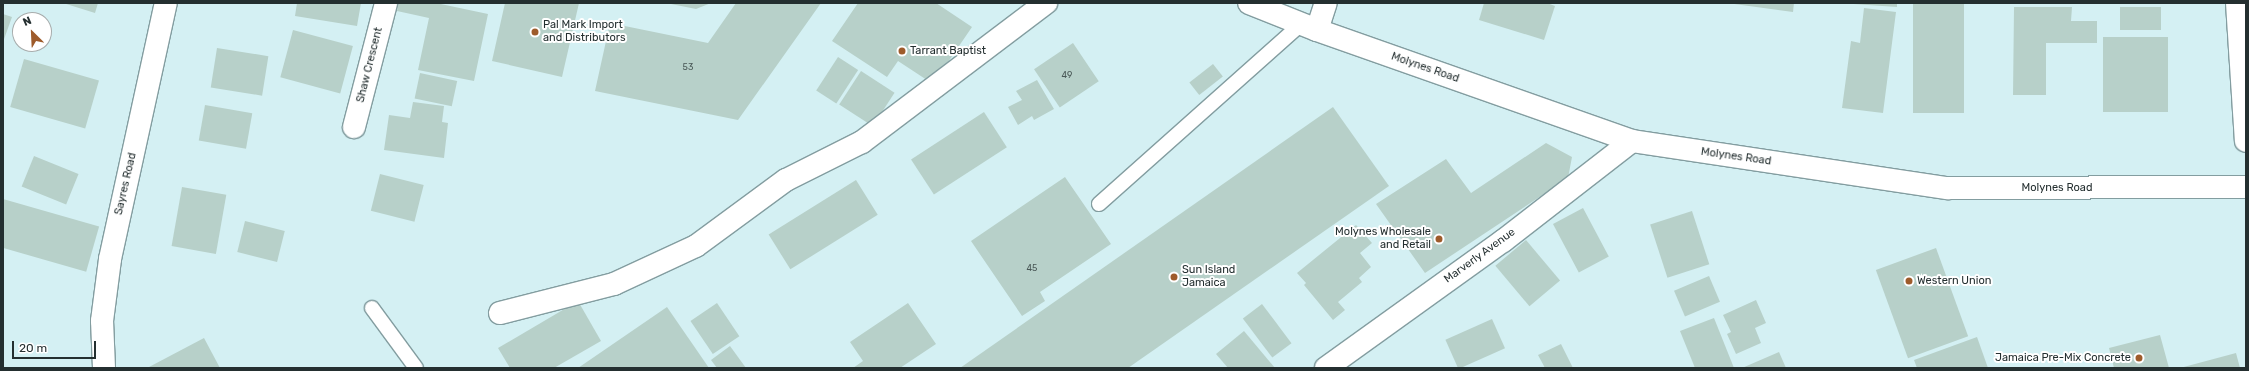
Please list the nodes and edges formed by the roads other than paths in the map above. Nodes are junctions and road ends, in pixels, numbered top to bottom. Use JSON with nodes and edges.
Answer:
{"nodes":[{"id":1,"x":166,"y":3,"type":"edge"},
{"id":2,"x":386,"y":3,"type":"edge"},
{"id":3,"x":1046,"y":3,"type":"edge"},
{"id":4,"x":1249,"y":3,"type":"edge"},
{"id":5,"x":1326,"y":3,"type":"edge"},
{"id":6,"x":2237,"y":3,"type":"edge"},
{"id":7,"x":1309,"y":27,"type":"junction"},
{"id":8,"x":354,"y":127,"type":"dead end"},
{"id":9,"x":1632,"y":141,"type":"junction"},
{"id":10,"x":2246,"y":141,"type":"edge"},
{"id":11,"x":2246,"y":187,"type":"edge"},
{"id":12,"x":1100,"y":204,"type":"dead end"},
{"id":13,"x":372,"y":308,"type":"dead end"},
{"id":14,"x":500,"y":313,"type":"dead end"},
{"id":15,"x":104,"y":368,"type":"edge"},
{"id":16,"x":416,"y":368,"type":"edge"},
{"id":17,"x":1326,"y":368,"type":"edge"}],
"edges":[{"from":1,"to":15,"type":"street","name":"Sayres Road"},
{"from":2,"to":8,"type":"street","name":"Shaw Crescent"},
{"from":3,"to":14,"type":"street"},
{"from":4,"to":7,"type":"street","name":"Molynes Road"},
{"from":5,"to":7,"type":"street"},
{"from":6,"to":10,"type":"street"},
{"from":7,"to":9,"type":"street","name":"Molynes Road"},
{"from":7,"to":12,"type":"lane"},
{"from":9,"to":11,"type":"street","name":"Molynes Road"},
{"from":9,"to":17,"type":"street","name":"Marverly Avenue"},
{"from":13,"to":16,"type":"lane"}]}
